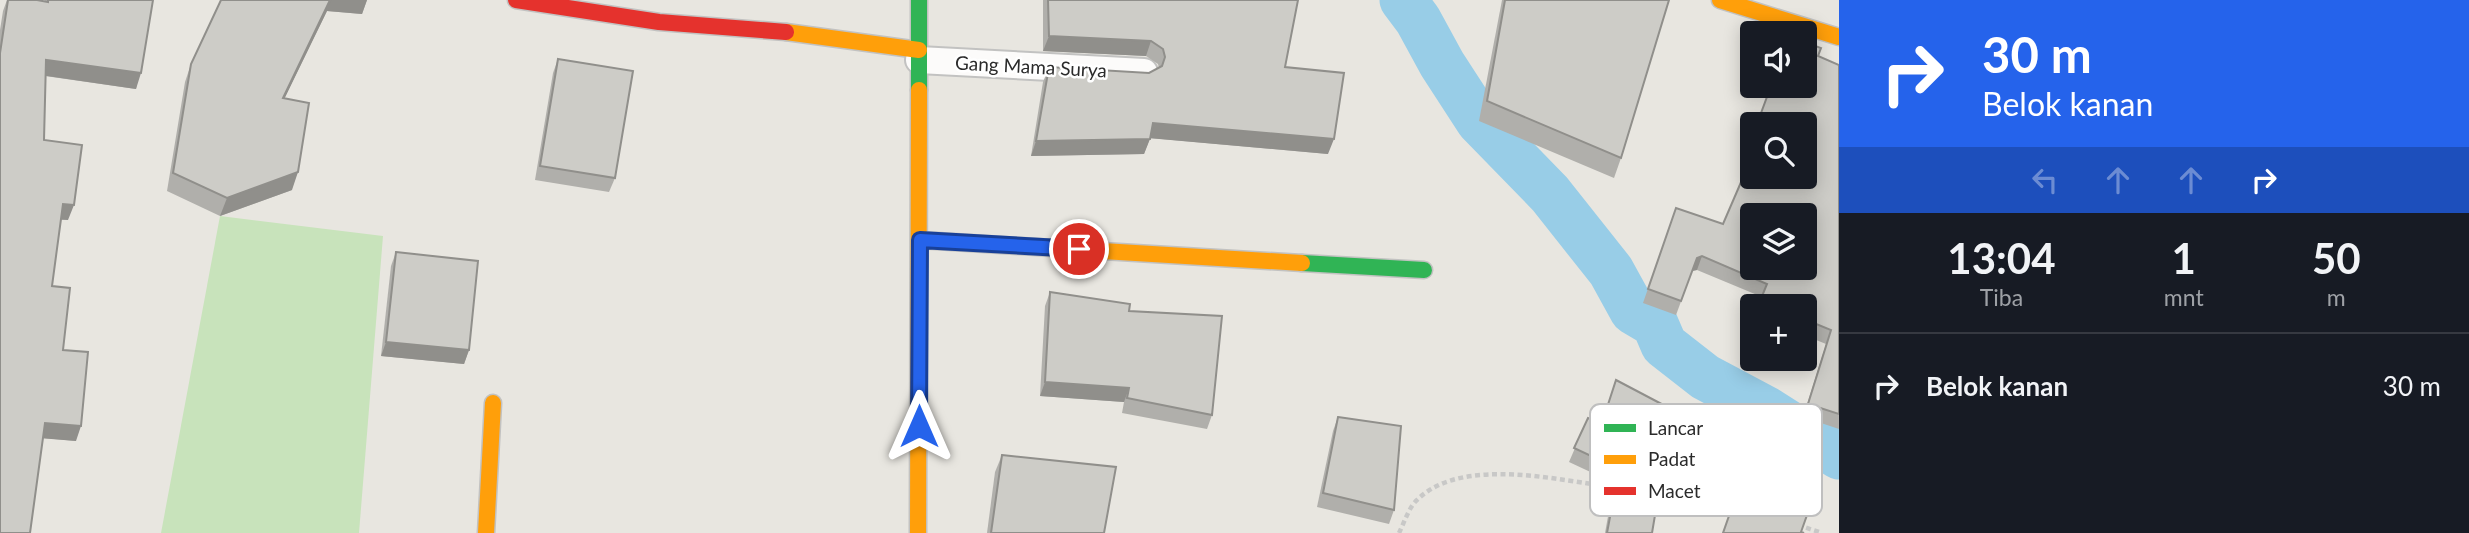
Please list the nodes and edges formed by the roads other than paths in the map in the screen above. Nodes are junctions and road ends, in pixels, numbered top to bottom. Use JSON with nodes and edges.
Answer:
{"nodes":[{"id":1,"x":516,"y":0,"type":"edge"},
{"id":2,"x":919,"y":0,"type":"edge"},
{"id":3,"x":1720,"y":0,"type":"edge"},
{"id":4,"x":1839,"y":37,"type":"edge"},
{"id":5,"x":919,"y":55,"type":"junction"},
{"id":6,"x":1144,"y":72,"type":"edge"},
{"id":7,"x":920,"y":240,"type":"junction"},
{"id":8,"x":1424,"y":270,"type":"dead end"},
{"id":9,"x":493,"y":403,"type":"dead end"},
{"id":10,"x":486,"y":533,"type":"edge"},
{"id":11,"x":918,"y":533,"type":"edge"}],
"edges":[{"from":1,"to":5,"type":"street"},
{"from":2,"to":5,"type":"street"},
{"from":3,"to":4,"type":"street"},
{"from":5,"to":6,"type":"lane","name":"Gang Mama Surya"},
{"from":5,"to":7,"type":"street"},
{"from":7,"to":8,"type":"street"},
{"from":7,"to":11,"type":"street"},
{"from":9,"to":10,"type":"street"}]}
